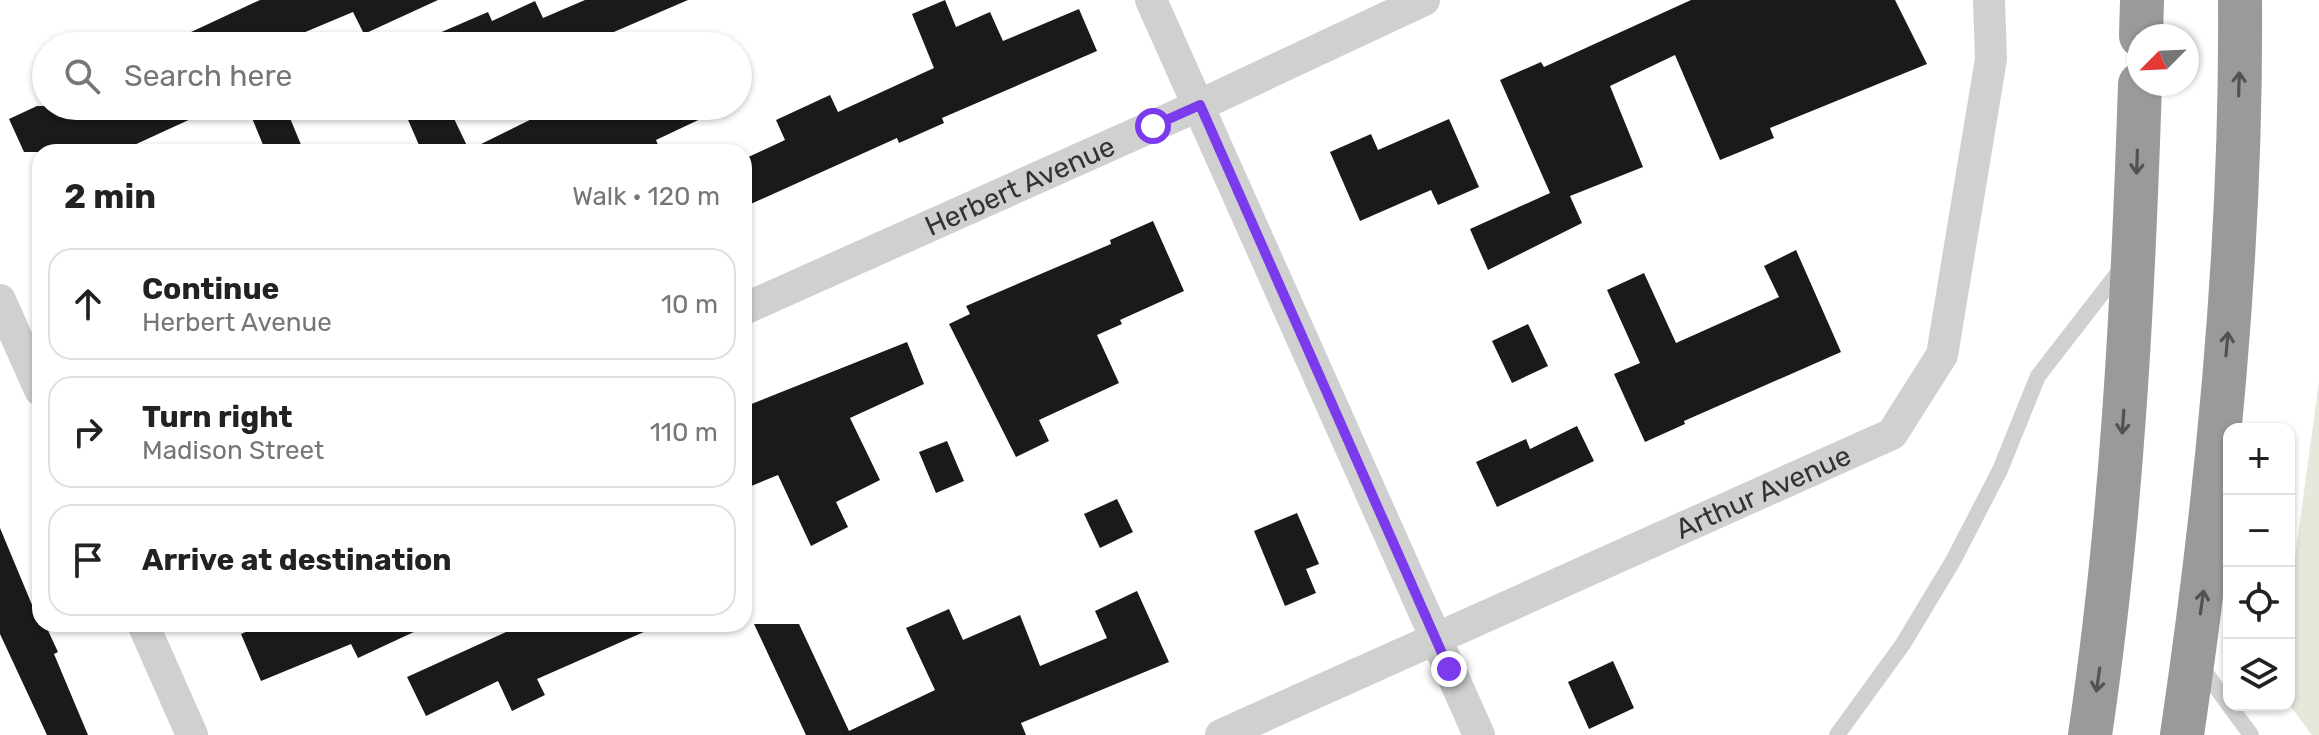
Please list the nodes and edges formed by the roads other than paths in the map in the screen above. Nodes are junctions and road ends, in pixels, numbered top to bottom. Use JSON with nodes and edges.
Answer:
{"nodes":[{"id":1,"x":1151,"y":0,"type":"edge"},
{"id":2,"x":1424,"y":0,"type":"edge"},
{"id":3,"x":1989,"y":0,"type":"edge"},
{"id":4,"x":2142,"y":0,"type":"edge"},
{"id":5,"x":2240,"y":0,"type":"edge"},
{"id":6,"x":2141,"y":24,"type":"edge"},
{"id":7,"x":2140,"y":96,"type":"edge"},
{"id":8,"x":1200,"y":105,"type":"junction"},
{"id":9,"x":2135,"y":251,"type":"junction"},
{"id":10,"x":0,"y":300,"type":"edge"},
{"id":11,"x":752,"y":305,"type":"edge"},
{"id":12,"x":32,"y":372,"type":"edge"},
{"id":13,"x":147,"y":632,"type":"edge"},
{"id":14,"x":1436,"y":640,"type":"junction"},
{"id":15,"x":2194,"y":657,"type":"junction"},
{"id":16,"x":2223,"y":697,"type":"edge"},
{"id":17,"x":2233,"y":711,"type":"edge"},
{"id":18,"x":192,"y":735,"type":"edge"},
{"id":19,"x":1221,"y":735,"type":"edge"},
{"id":20,"x":1479,"y":735,"type":"edge"},
{"id":21,"x":1837,"y":735,"type":"edge"},
{"id":22,"x":2090,"y":735,"type":"edge"},
{"id":23,"x":2182,"y":735,"type":"edge"},
{"id":24,"x":2251,"y":735,"type":"edge"}],
"edges":[{"from":1,"to":8,"type":"street"},
{"from":2,"to":8,"type":"street","name":"Herbert Avenue"},
{"from":3,"to":14,"type":"street","name":"Arthur Avenue"},
{"from":4,"to":6,"type":"highway"},
{"from":15,"to":5,"type":"highway","one_way":true},
{"from":7,"to":9,"type":"highway","one_way":true},
{"from":8,"to":11,"type":"street","name":"Herbert Avenue"},
{"from":8,"to":14,"type":"street"},
{"from":9,"to":21,"type":"lane"},
{"from":9,"to":22,"type":"highway","one_way":true},
{"from":10,"to":12,"type":"street"},
{"from":13,"to":18,"type":"street"},
{"from":14,"to":19,"type":"street","name":"Arthur Avenue"},
{"from":14,"to":20,"type":"street"},
{"from":15,"to":16,"type":"lane"},
{"from":15,"to":23,"type":"highway"},
{"from":17,"to":24,"type":"lane"}]}
